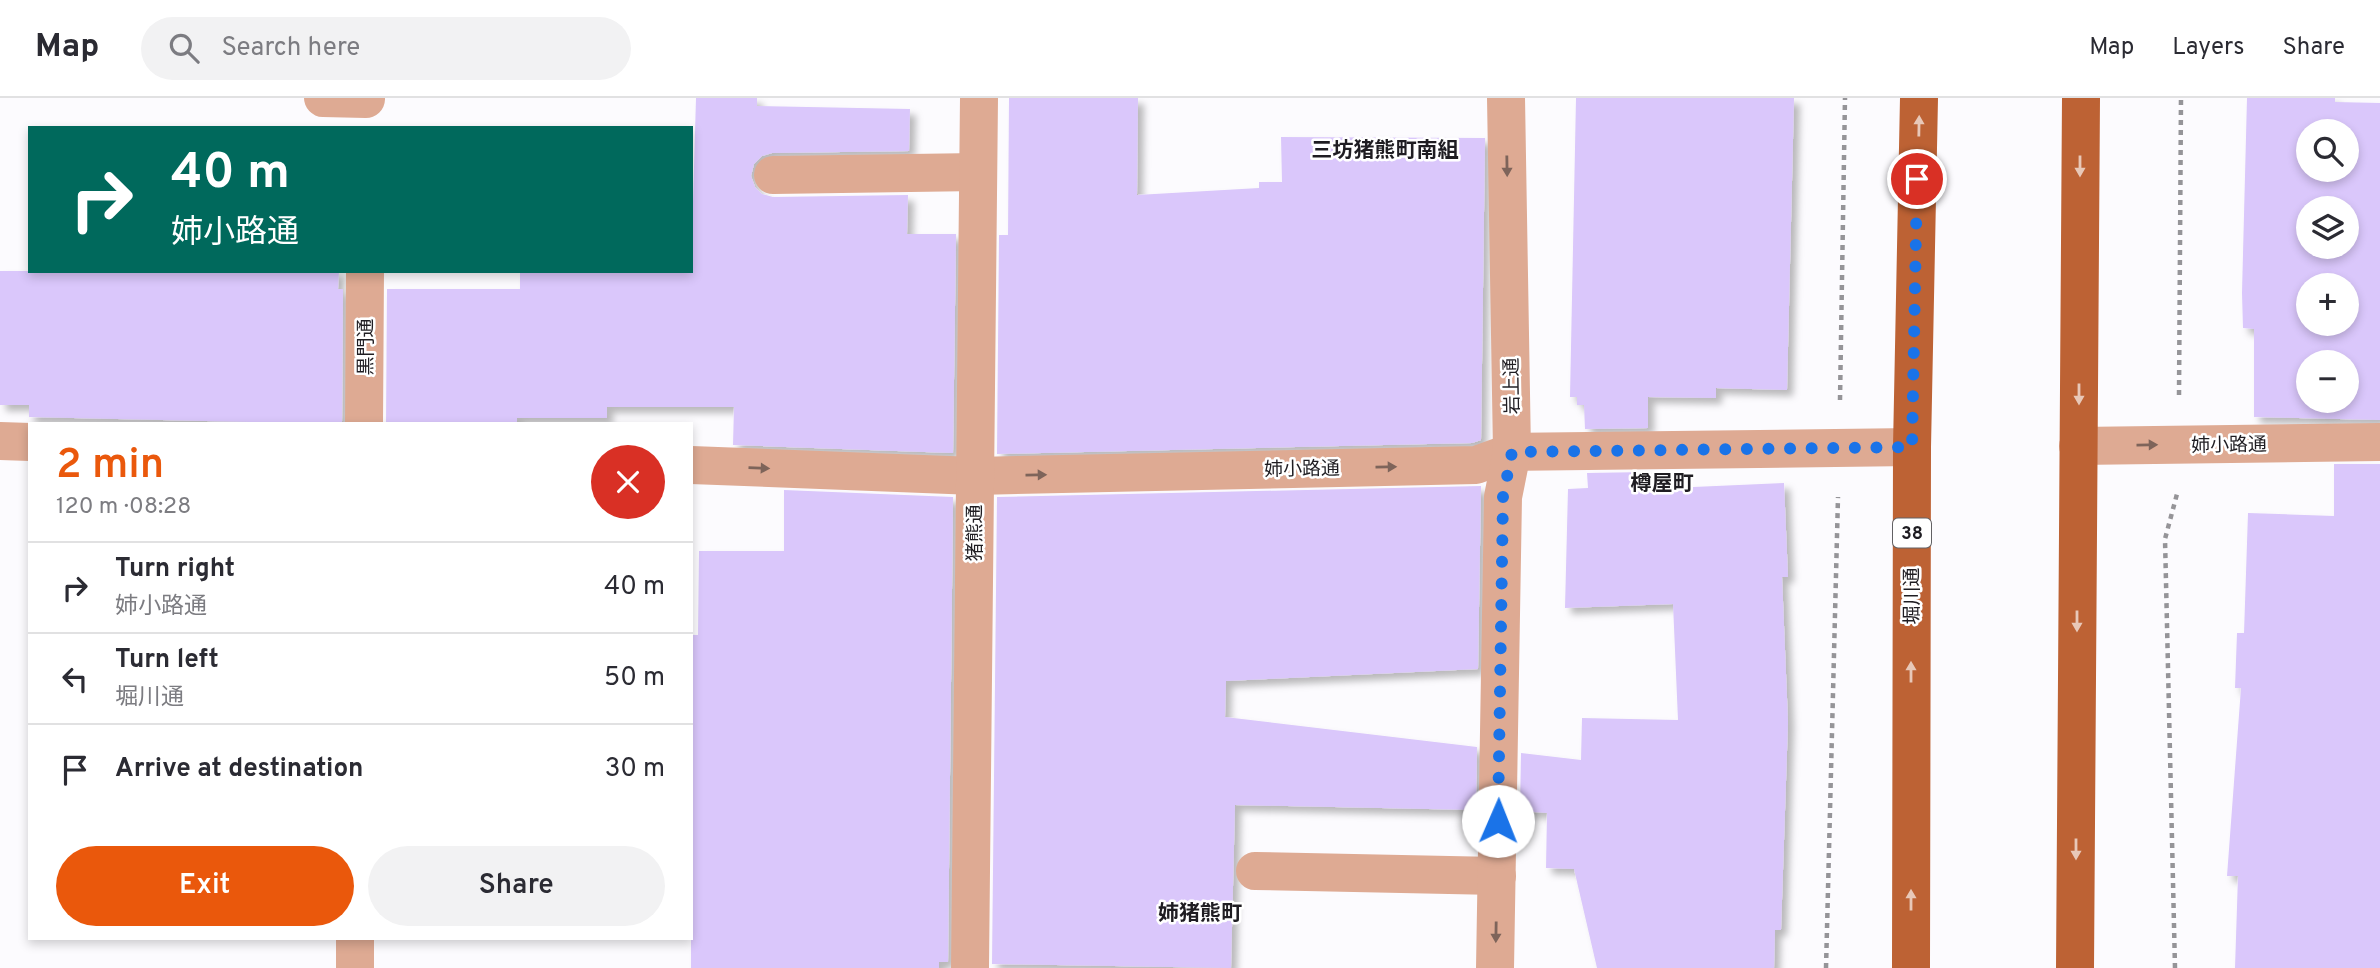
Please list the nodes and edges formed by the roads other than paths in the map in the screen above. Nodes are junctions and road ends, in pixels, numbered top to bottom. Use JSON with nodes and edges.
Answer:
{"nodes":[{"id":1,"x":323,"y":98,"type":"edge"},
{"id":2,"x":979,"y":98,"type":"edge"},
{"id":3,"x":1506,"y":98,"type":"edge"},
{"id":4,"x":1919,"y":98,"type":"edge"},
{"id":5,"x":2081,"y":98,"type":"edge"},
{"id":6,"x":366,"y":108,"type":"edge"},
{"id":7,"x":978,"y":172,"type":"junction"},
{"id":8,"x":773,"y":175,"type":"dead end"},
{"id":9,"x":365,"y":273,"type":"edge"},
{"id":10,"x":364,"y":422,"type":"edge"},
{"id":11,"x":0,"y":441,"type":"edge"},
{"id":12,"x":28,"y":442,"type":"edge"},
{"id":13,"x":2380,"y":442,"type":"edge"},
{"id":14,"x":2078,"y":446,"type":"junction"},
{"id":15,"x":1912,"y":447,"type":"junction"},
{"id":16,"x":1512,"y":452,"type":"junction"},
{"id":17,"x":693,"y":465,"type":"edge"},
{"id":18,"x":975,"y":476,"type":"junction"},
{"id":19,"x":1255,"y":871,"type":"dead end"},
{"id":20,"x":1497,"y":876,"type":"junction"},
{"id":21,"x":355,"y":940,"type":"edge"},
{"id":22,"x":355,"y":968,"type":"edge"},
{"id":23,"x":970,"y":968,"type":"edge"},
{"id":24,"x":1495,"y":968,"type":"edge"},
{"id":25,"x":1910,"y":968,"type":"edge"},
{"id":26,"x":2075,"y":968,"type":"edge"}],
"edges":[{"from":1,"to":6,"type":"street"},
{"from":2,"to":7,"type":"street","name":"猪熊通"},
{"from":3,"to":16,"type":"street","name":"岩上通","one_way":true},
{"from":15,"to":4,"type":"main road","name":"堀川通","number":"38","one_way":true},
{"from":5,"to":14,"type":"main road","one_way":true},
{"from":7,"to":8,"type":"street"},
{"from":7,"to":18,"type":"street","name":"猪熊通"},
{"from":9,"to":10,"type":"street","name":"黒門通"},
{"from":11,"to":12,"type":"street"},
{"from":14,"to":13,"type":"street","name":"姉小路通","one_way":true},
{"from":14,"to":26,"type":"main road","one_way":true},
{"from":15,"to":16,"type":"street","name":"姉小路通"},
{"from":25,"to":15,"type":"main road","name":"堀川通","number":"38","one_way":true},
{"from":18,"to":16,"type":"street","name":"姉小路通","one_way":true},
{"from":16,"to":20,"type":"street","name":"岩上通"},
{"from":17,"to":18,"type":"street","name":"姉小路通","one_way":true},
{"from":18,"to":23,"type":"street","name":"猪熊通"},
{"from":19,"to":20,"type":"street"},
{"from":20,"to":24,"type":"street","name":"岩上通","one_way":true},
{"from":21,"to":22,"type":"street"}]}
